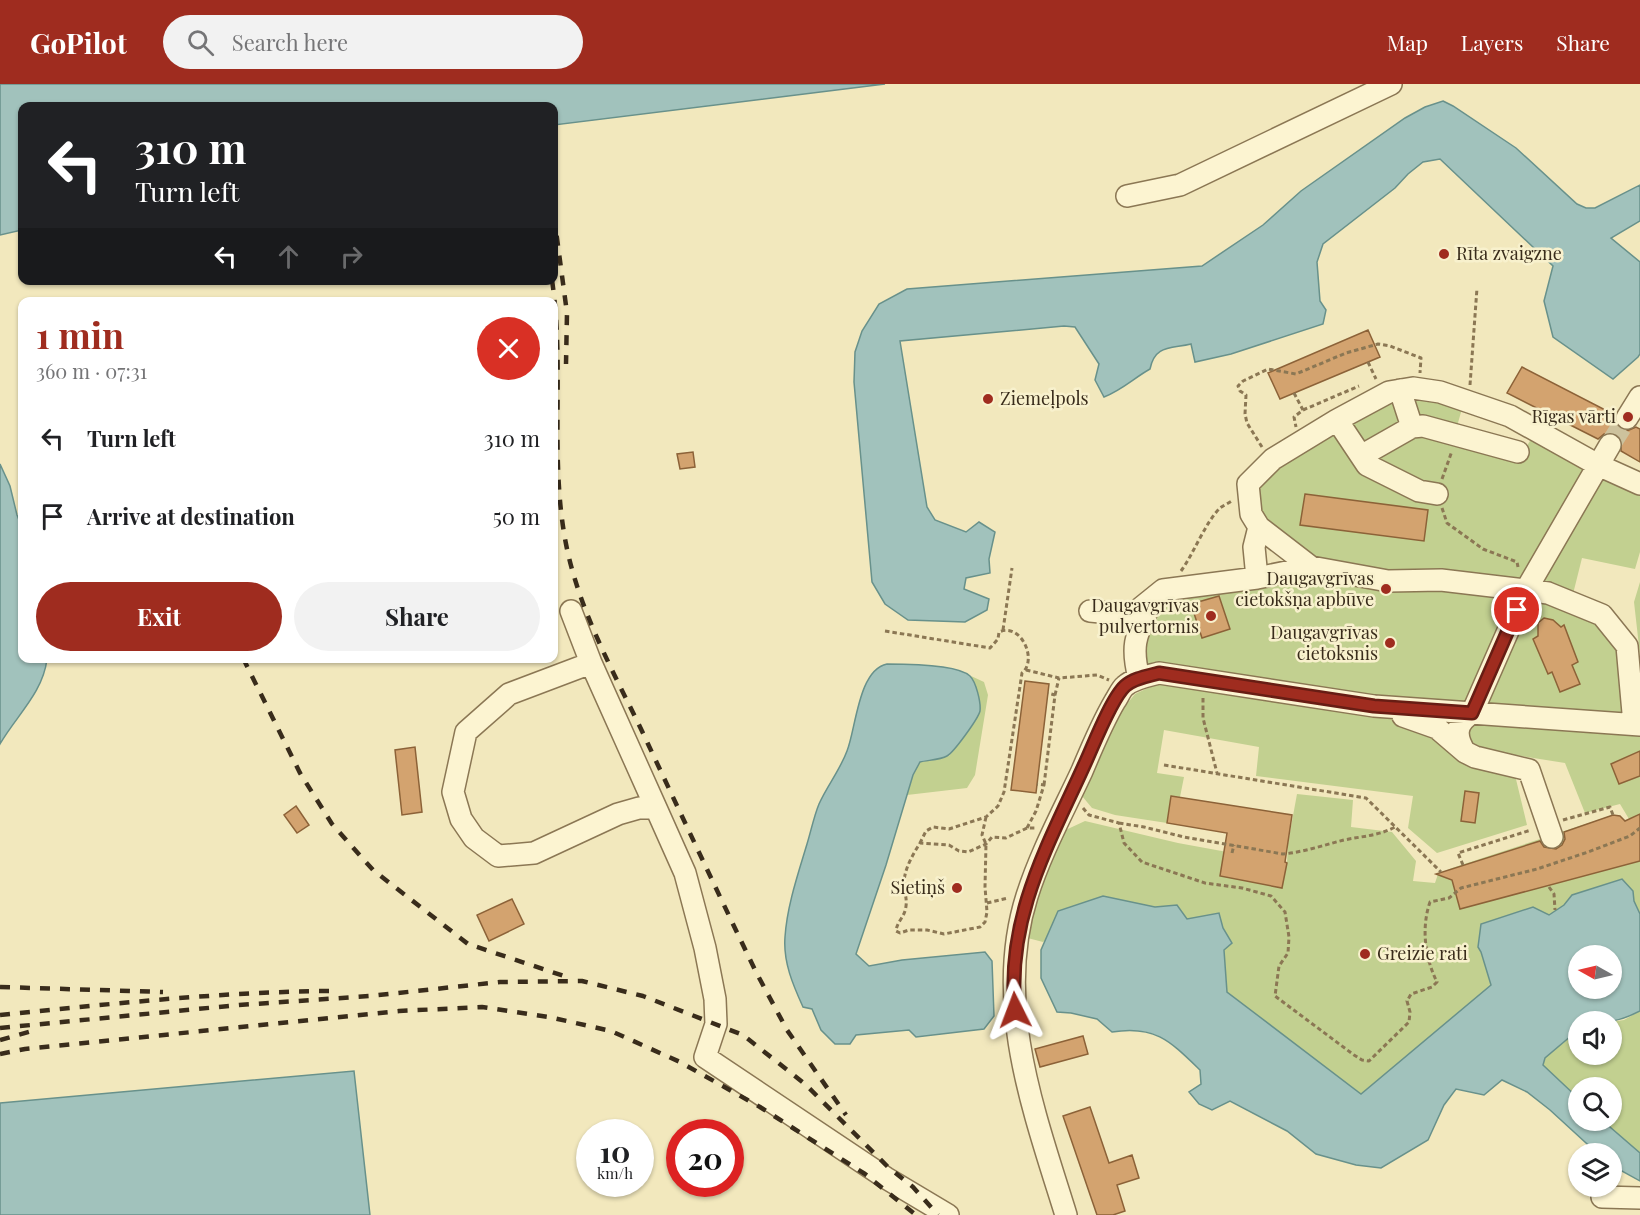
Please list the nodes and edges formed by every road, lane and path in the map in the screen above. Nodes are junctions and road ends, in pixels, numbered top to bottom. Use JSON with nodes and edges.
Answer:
{"nodes":[{"id":1,"x":1391,"y":84,"type":"edge"},
{"id":2,"x":1127,"y":196,"type":"dead end"},
{"id":3,"x":1368,"y":362,"type":"dead end"},
{"id":4,"x":1376,"y":379,"type":"dead end"},
{"id":5,"x":1366,"y":384,"type":"dead end"},
{"id":6,"x":1400,"y":390,"type":"junction"},
{"id":7,"x":1424,"y":390,"type":"junction"},
{"id":8,"x":1294,"y":393,"type":"dead end"},
{"id":9,"x":1640,"y":397,"type":"edge"},
{"id":10,"x":1303,"y":410,"type":"junction"},
{"id":11,"x":1628,"y":418,"type":"tunnel mouth"},
{"id":12,"x":1337,"y":420,"type":"junction"},
{"id":13,"x":1412,"y":427,"type":"junction"},
{"id":14,"x":1299,"y":443,"type":"junction"},
{"id":15,"x":1610,"y":446,"type":"tunnel mouth"},
{"id":16,"x":1518,"y":452,"type":"dead end"},
{"id":17,"x":1361,"y":456,"type":"junction"},
{"id":18,"x":1273,"y":459,"type":"junction"},
{"id":19,"x":1598,"y":465,"type":"junction"},
{"id":20,"x":1248,"y":484,"type":"junction"},
{"id":21,"x":1640,"y":484,"type":"edge"},
{"id":22,"x":1437,"y":494,"type":"dead end"},
{"id":23,"x":1259,"y":527,"type":"junction"},
{"id":24,"x":1311,"y":567,"type":"junction"},
{"id":25,"x":1012,"y":568,"type":"dead end"},
{"id":26,"x":1257,"y":578,"type":"junction"},
{"id":27,"x":1526,"y":590,"type":"junction"},
{"id":28,"x":1157,"y":594,"type":"junction"},
{"id":29,"x":571,"y":611,"type":"dead end"},
{"id":30,"x":1090,"y":611,"type":"dead end"},
{"id":31,"x":1003,"y":630,"type":"junction"},
{"id":32,"x":885,"y":631,"type":"dead end"},
{"id":33,"x":591,"y":663,"type":"junction"},
{"id":34,"x":1026,"y":670,"type":"junction"},
{"id":35,"x":1059,"y":678,"type":"junction"},
{"id":36,"x":1213,"y":681,"type":"junction"},
{"id":37,"x":1132,"y":682,"type":"junction"},
{"id":38,"x":1048,"y":693,"type":"dead end"},
{"id":39,"x":1055,"y":695,"type":"junction"},
{"id":40,"x":1374,"y":706,"type":"junction"},
{"id":41,"x":1472,"y":713,"type":"junction"},
{"id":42,"x":1637,"y":724,"type":"edge"},
{"id":43,"x":1465,"y":752,"type":"junction"},
{"id":44,"x":1164,"y":765,"type":"dead end"},
{"id":45,"x":1217,"y":774,"type":"junction"},
{"id":46,"x":1036,"y":784,"type":"dead end"},
{"id":47,"x":1044,"y":785,"type":"junction"},
{"id":48,"x":1071,"y":794,"type":"junction"},
{"id":49,"x":656,"y":808,"type":"junction"},
{"id":50,"x":1089,"y":815,"type":"junction"},
{"id":51,"x":986,"y":817,"type":"junction"},
{"id":52,"x":1080,"y":818,"type":"dead end"},
{"id":53,"x":1119,"y":823,"type":"junction"},
{"id":54,"x":1395,"y":827,"type":"junction"},
{"id":55,"x":1027,"y":828,"type":"junction"},
{"id":56,"x":1640,"y":828,"type":"edge"},
{"id":57,"x":1054,"y":829,"type":"junction"},
{"id":58,"x":1552,"y":837,"type":"dead end"},
{"id":59,"x":920,"y":843,"type":"junction"},
{"id":60,"x":986,"y":844,"type":"junction"},
{"id":61,"x":1234,"y":845,"type":"junction"},
{"id":62,"x":1232,"y":853,"type":"dead end"},
{"id":63,"x":1278,"y":853,"type":"junction"},
{"id":64,"x":1276,"y":861,"type":"dead end"},
{"id":65,"x":1441,"y":872,"type":"dead end"},
{"id":66,"x":1549,"y":887,"type":"dead end"},
{"id":67,"x":1555,"y":910,"type":"dead end"},
{"id":68,"x":1602,"y":1197,"type":"dead end"},
{"id":69,"x":1640,"y":1198,"type":"edge"},
{"id":70,"x":948,"y":1215,"type":"edge"},
{"id":71,"x":1066,"y":1215,"type":"edge"}],
"edges":[{"from":1,"to":2,"type":"lane"},
{"from":3,"to":4,"type":"path"},
{"from":5,"to":10,"type":"path"},
{"from":6,"to":7,"type":"lane"},
{"from":6,"to":12,"type":"lane"},
{"from":6,"to":13,"type":"lane"},
{"from":7,"to":18,"type":"path"},
{"from":7,"to":19,"type":"lane"},
{"from":8,"to":10,"type":"path"},
{"from":9,"to":11,"type":"lane"},
{"from":10,"to":14,"type":"path"},
{"from":12,"to":14,"type":"lane"},
{"from":12,"to":17,"type":"lane"},
{"from":13,"to":16,"type":"lane"},
{"from":13,"to":17,"type":"lane"},
{"from":14,"to":18,"type":"lane"},
{"from":15,"to":19,"type":"lane"},
{"from":17,"to":22,"type":"lane"},
{"from":18,"to":20,"type":"lane"},
{"from":19,"to":21,"type":"lane"},
{"from":19,"to":27,"type":"lane"},
{"from":20,"to":23,"type":"lane"},
{"from":20,"to":28,"type":"path"},
{"from":23,"to":24,"type":"lane"},
{"from":23,"to":26,"type":"lane"},
{"from":24,"to":26,"type":"lane"},
{"from":24,"to":27,"type":"lane"},
{"from":25,"to":31,"type":"path"},
{"from":26,"to":28,"type":"lane"},
{"from":27,"to":41,"type":"lane"},
{"from":27,"to":42,"type":"lane"},
{"from":28,"to":30,"type":"lane"},
{"from":28,"to":37,"type":"lane"},
{"from":29,"to":33,"type":"lane"},
{"from":31,"to":32,"type":"path"},
{"from":31,"to":34,"type":"path"},
{"from":33,"to":49,"type":"lane"},
{"from":33,"to":49,"type":"lane"},
{"from":34,"to":35,"type":"path"},
{"from":34,"to":51,"type":"path"},
{"from":35,"to":37,"type":"path"},
{"from":35,"to":39,"type":"path"},
{"from":36,"to":37,"type":"lane"},
{"from":36,"to":40,"type":"lane"},
{"from":36,"to":45,"type":"path"},
{"from":37,"to":48,"type":"lane"},
{"from":38,"to":39,"type":"path"},
{"from":39,"to":47,"type":"path"},
{"from":40,"to":41,"type":"lane"},
{"from":40,"to":43,"type":"lane"},
{"from":41,"to":42,"type":"lane"},
{"from":41,"to":43,"type":"lane"},
{"from":43,"to":58,"type":"lane"},
{"from":44,"to":45,"type":"path"},
{"from":45,"to":54,"type":"path"},
{"from":46,"to":47,"type":"path"},
{"from":47,"to":55,"type":"path"},
{"from":48,"to":50,"type":"path"},
{"from":48,"to":57,"type":"lane"},
{"from":49,"to":70,"type":"lane"},
{"from":50,"to":52,"type":"path"},
{"from":50,"to":53,"type":"path"},
{"from":51,"to":59,"type":"path"},
{"from":51,"to":60,"type":"path"},
{"from":53,"to":56,"type":"path"},
{"from":53,"to":61,"type":"path"},
{"from":54,"to":63,"type":"path"},
{"from":54,"to":65,"type":"path"},
{"from":55,"to":57,"type":"path"},
{"from":55,"to":60,"type":"path"},
{"from":57,"to":71,"type":"lane"},
{"from":59,"to":60,"type":"path"},
{"from":59,"to":60,"type":"path"},
{"from":61,"to":62,"type":"path"},
{"from":61,"to":63,"type":"path"},
{"from":63,"to":64,"type":"path"},
{"from":66,"to":67,"type":"path"},
{"from":68,"to":69,"type":"lane"}]}
